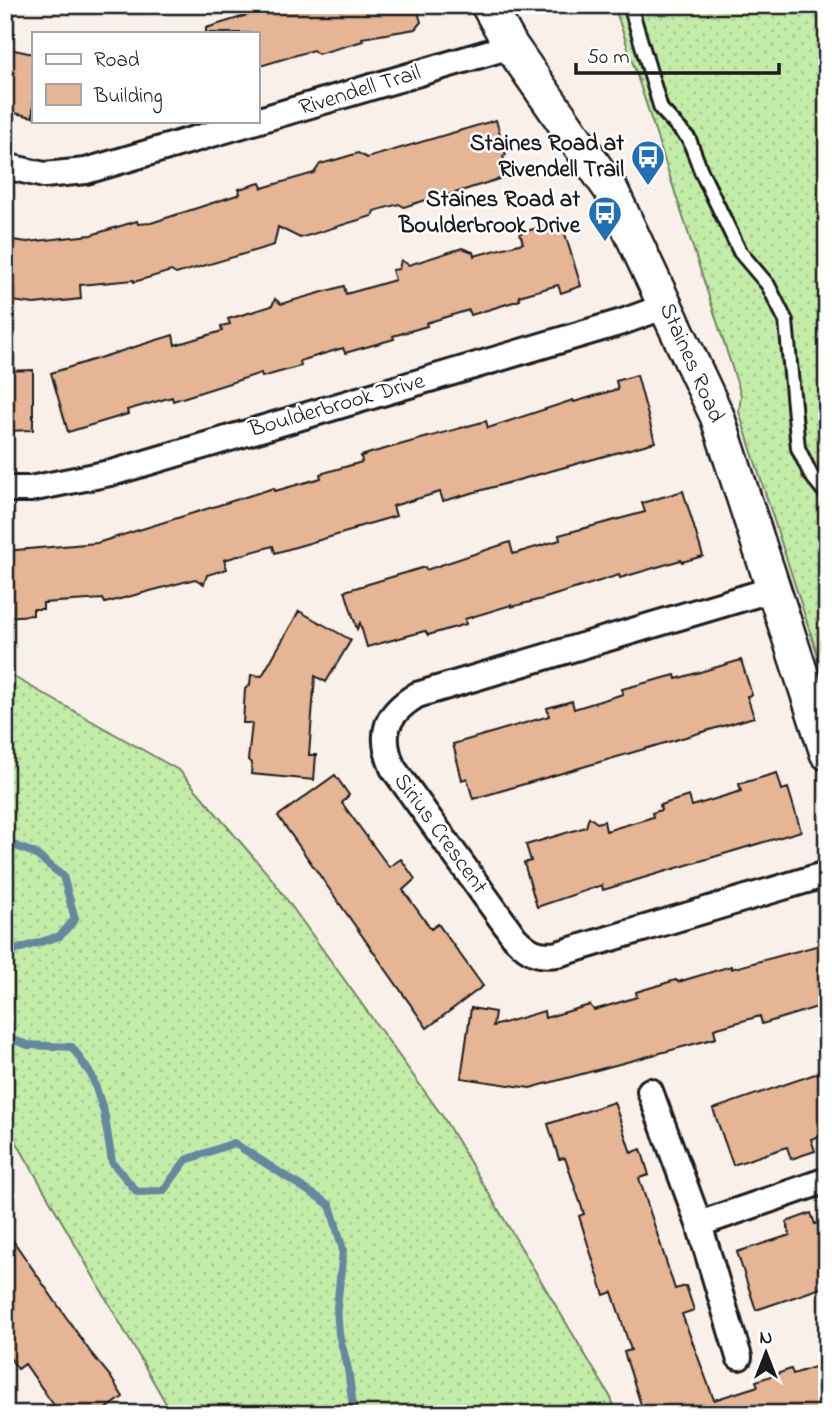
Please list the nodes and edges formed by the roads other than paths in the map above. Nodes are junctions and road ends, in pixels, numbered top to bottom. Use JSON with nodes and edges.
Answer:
{"nodes":[{"id":1,"x":488,"y":5,"type":"edge"},
{"id":2,"x":630,"y":5,"type":"edge"},
{"id":3,"x":511,"y":46,"type":"junction"},
{"id":4,"x":259,"y":121,"type":"edge"},
{"id":5,"x":255,"y":122,"type":"edge"},
{"id":6,"x":5,"y":166,"type":"edge"},
{"id":7,"x":666,"y":306,"type":"junction"},
{"id":8,"x":5,"y":489,"type":"edge"},
{"id":9,"x":827,"y":495,"type":"edge"},
{"id":10,"x":774,"y":589,"type":"junction"},
{"id":11,"x":827,"y":753,"type":"edge"},
{"id":12,"x":827,"y":874,"type":"edge"},
{"id":13,"x":650,"y":1091,"type":"dead end"},
{"id":14,"x":827,"y":1180,"type":"edge"},
{"id":15,"x":699,"y":1224,"type":"junction"},
{"id":16,"x":739,"y":1357,"type":"dead end"}],
"edges":[{"from":1,"to":3,"type":"street","name":"Staines Road"},
{"from":2,"to":9,"type":"lane"},
{"from":3,"to":4,"type":"street","name":"Rivendell Trail"},
{"from":3,"to":7,"type":"street","name":"Staines Road"},
{"from":5,"to":6,"type":"street","name":"Rivendell Trail"},
{"from":7,"to":8,"type":"street","name":"Boulderbrook Drive"},
{"from":7,"to":10,"type":"street","name":"Staines Road"},
{"from":10,"to":11,"type":"street","name":"Staines Road"},
{"from":10,"to":12,"type":"street","name":"Sirius Crescent"},
{"from":13,"to":15,"type":"street"},
{"from":14,"to":15,"type":"street"},
{"from":15,"to":16,"type":"street"}]}
